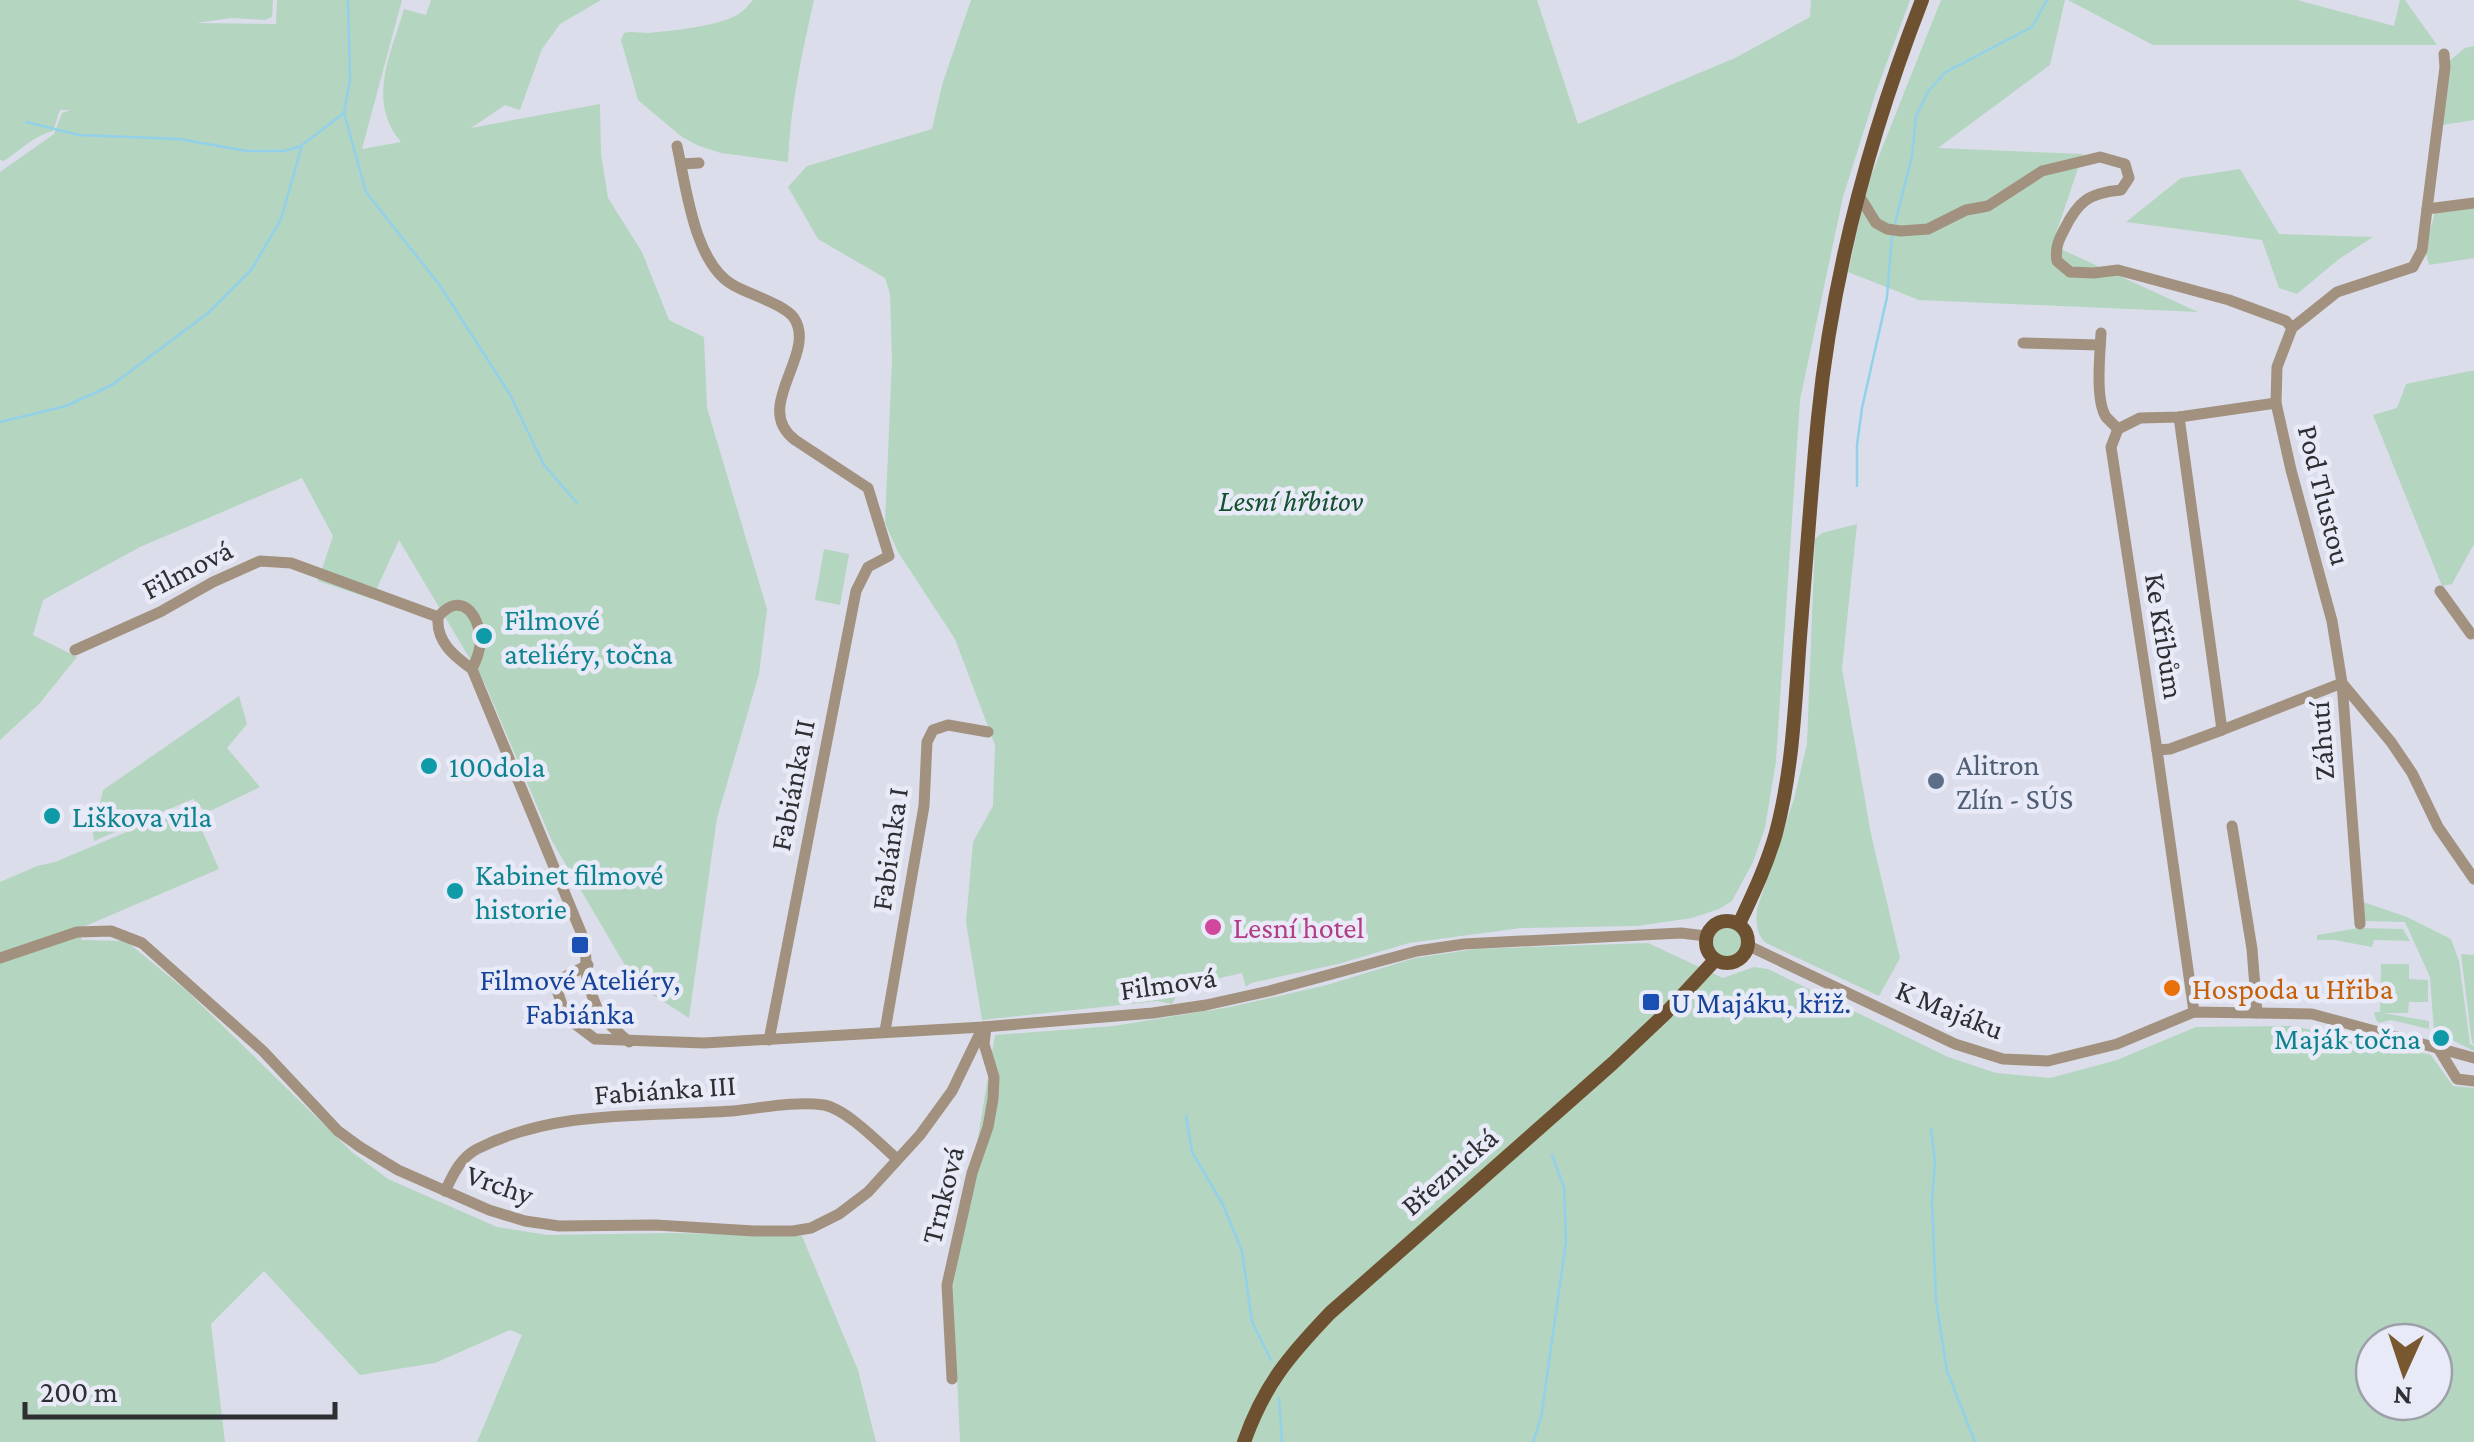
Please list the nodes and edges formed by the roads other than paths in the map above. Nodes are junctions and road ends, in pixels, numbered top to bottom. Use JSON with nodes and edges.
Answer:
{"nodes":[{"id":1,"x":1922,"y":0,"type":"edge"},
{"id":2,"x":2444,"y":54,"type":"dead end"},
{"id":3,"x":677,"y":146,"type":"dead end"},
{"id":4,"x":699,"y":163,"type":"dead end"},
{"id":5,"x":681,"y":164,"type":"junction"},
{"id":6,"x":1858,"y":194,"type":"junction"},
{"id":7,"x":2474,"y":203,"type":"edge"},
{"id":8,"x":2427,"y":209,"type":"junction"},
{"id":9,"x":2292,"y":328,"type":"junction"},
{"id":10,"x":2023,"y":343,"type":"dead end"},
{"id":11,"x":2276,"y":404,"type":"junction"},
{"id":12,"x":2178,"y":417,"type":"junction"},
{"id":13,"x":2118,"y":429,"type":"junction"},
{"id":14,"x":2440,"y":591,"type":"dead end"},
{"id":15,"x":438,"y":617,"type":"junction"},
{"id":16,"x":2473,"y":634,"type":"edge"},
{"id":17,"x":75,"y":650,"type":"dead end"},
{"id":18,"x":472,"y":669,"type":"junction"},
{"id":19,"x":2342,"y":683,"type":"junction"},
{"id":20,"x":2222,"y":730,"type":"junction"},
{"id":21,"x":988,"y":732,"type":"dead end"},
{"id":22,"x":2157,"y":750,"type":"junction"},
{"id":23,"x":2232,"y":826,"type":"dead end"},
{"id":24,"x":2474,"y":878,"type":"edge"},
{"id":25,"x":1739,"y":924,"type":"junction"},
{"id":26,"x":2360,"y":924,"type":"dead end"},
{"id":27,"x":1706,"y":936,"type":"junction"},
{"id":28,"x":1749,"y":946,"type":"junction"},
{"id":29,"x":0,"y":958,"type":"edge"},
{"id":30,"x":1715,"y":960,"type":"junction"},
{"id":31,"x":588,"y":965,"type":"junction"},
{"id":32,"x":2194,"y":1012,"type":"junction"},
{"id":33,"x":2257,"y":1013,"type":"junction"},
{"id":34,"x":984,"y":1027,"type":"junction"},
{"id":35,"x":885,"y":1031,"type":"junction"},
{"id":36,"x":769,"y":1040,"type":"junction"},
{"id":37,"x":630,"y":1042,"type":"junction"},
{"id":38,"x":2438,"y":1048,"type":"junction"},
{"id":39,"x":2474,"y":1058,"type":"edge"},
{"id":40,"x":2474,"y":1081,"type":"edge"},
{"id":41,"x":897,"y":1158,"type":"junction"},
{"id":42,"x":445,"y":1191,"type":"junction"},
{"id":43,"x":952,"y":1379,"type":"dead end"},
{"id":44,"x":1244,"y":1442,"type":"edge"}],
"edges":[{"from":1,"to":6,"type":"main road"},
{"from":2,"to":8,"type":"street"},
{"from":3,"to":5,"type":"street"},
{"from":4,"to":5,"type":"street"},
{"from":5,"to":36,"type":"street","name":"Fabiánka II"},
{"from":6,"to":9,"type":"street"},
{"from":6,"to":25,"type":"main road"},
{"from":7,"to":8,"type":"street"},
{"from":8,"to":9,"type":"street"},
{"from":9,"to":11,"type":"street","name":"Pod Tlustou"},
{"from":10,"to":13,"type":"street"},
{"from":11,"to":12,"type":"street"},
{"from":11,"to":19,"type":"street","name":"Pod Tlustou"},
{"from":12,"to":13,"type":"street"},
{"from":12,"to":20,"type":"street"},
{"from":13,"to":22,"type":"street","name":"Ke Křibům"},
{"from":14,"to":16,"type":"street"},
{"from":15,"to":17,"type":"street","name":"Filmová"},
{"from":15,"to":18,"type":"street","name":"Filmová"},
{"from":15,"to":18,"type":"street","name":"Filmová"},
{"from":18,"to":31,"type":"street","name":"Filmová"},
{"from":19,"to":20,"type":"street","name":"Záhutí"},
{"from":19,"to":24,"type":"street"},
{"from":19,"to":26,"type":"street","name":"Záhutí"},
{"from":20,"to":22,"type":"street","name":"Záhutí"},
{"from":21,"to":35,"type":"street","name":"Fabiánka I"},
{"from":22,"to":32,"type":"street","name":"Ke Křibům"},
{"from":23,"to":33,"type":"street"},
{"from":25,"to":27,"type":"main road"},
{"from":25,"to":28,"type":"main road"},
{"from":27,"to":30,"type":"main road"},
{"from":27,"to":34,"type":"street","name":"Filmová"},
{"from":28,"to":30,"type":"main road","name":"Březnická"},
{"from":28,"to":32,"type":"street","name":"K Majáku"},
{"from":29,"to":42,"type":"street","name":"Vrchy"},
{"from":30,"to":44,"type":"main road","name":"Březnická"},
{"from":31,"to":37,"type":"street","name":"Filmová"},
{"from":31,"to":37,"type":"street","name":"Filmová"},
{"from":32,"to":33,"type":"street","name":"K Majáku"},
{"from":33,"to":38,"type":"street","name":"K Majáku"},
{"from":34,"to":35,"type":"street","name":"Filmová"},
{"from":34,"to":41,"type":"street","name":"Vrchy"},
{"from":34,"to":43,"type":"street","name":"Trnková"},
{"from":35,"to":36,"type":"street","name":"Filmová"},
{"from":36,"to":37,"type":"street","name":"Filmová"},
{"from":38,"to":39,"type":"street","name":"K Majáku"},
{"from":38,"to":40,"type":"street"},
{"from":41,"to":42,"type":"street","name":"Vrchy"},
{"from":41,"to":42,"type":"street","name":"Fabiánka III"}]}
